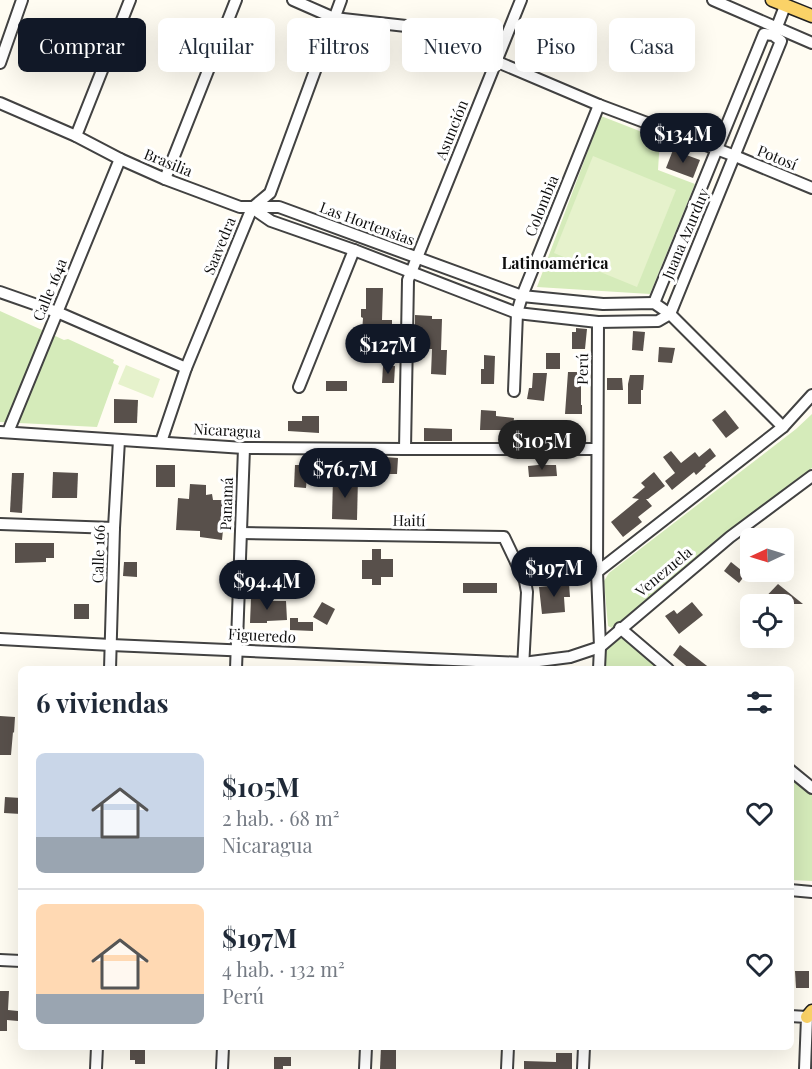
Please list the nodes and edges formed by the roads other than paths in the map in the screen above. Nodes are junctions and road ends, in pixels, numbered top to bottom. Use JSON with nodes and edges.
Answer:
{"nodes":[{"id":1,"x":22,"y":0,"type":"edge"},
{"id":2,"x":130,"y":0,"type":"edge"},
{"id":3,"x":236,"y":0,"type":"edge"},
{"id":4,"x":293,"y":0,"type":"edge"},
{"id":5,"x":341,"y":0,"type":"edge"},
{"id":6,"x":521,"y":0,"type":"edge"},
{"id":7,"x":713,"y":0,"type":"edge"},
{"id":8,"x":772,"y":0,"type":"edge"},
{"id":9,"x":785,"y":6,"type":"junction"},
{"id":10,"x":812,"y":16,"type":"edge"},
{"id":11,"x":333,"y":18,"type":"joint"},
{"id":12,"x":775,"y":31,"type":"junction"},
{"id":13,"x":812,"y":43,"type":"edge"},
{"id":14,"x":503,"y":46,"type":"edge"},
{"id":15,"x":0,"y":63,"type":"edge"},
{"id":16,"x":503,"y":65,"type":"edge"},
{"id":17,"x":314,"y":72,"type":"edge"},
{"id":18,"x":493,"y":72,"type":"edge"},
{"id":19,"x":0,"y":103,"type":"edge"},
{"id":20,"x":599,"y":105,"type":"junction"},
{"id":21,"x":76,"y":136,"type":"junction"},
{"id":22,"x":716,"y":150,"type":"junction"},
{"id":23,"x":735,"y":156,"type":"junction"},
{"id":24,"x":120,"y":159,"type":"junction"},
{"id":25,"x":165,"y":179,"type":"junction"},
{"id":26,"x":812,"y":188,"type":"edge"},
{"id":27,"x":252,"y":208,"type":"junction"},
{"id":28,"x":354,"y":250,"type":"junction"},
{"id":29,"x":416,"y":258,"type":"junction"},
{"id":30,"x":411,"y":272,"type":"junction"},
{"id":31,"x":0,"y":292,"type":"edge"},
{"id":32,"x":522,"y":296,"type":"junction"},
{"id":33,"x":654,"y":303,"type":"junction"},
{"id":34,"x":57,"y":312,"type":"junction"},
{"id":35,"x":517,"y":313,"type":"junction"},
{"id":36,"x":669,"y":314,"type":"junction"},
{"id":37,"x":598,"y":322,"type":"junction"},
{"id":38,"x":186,"y":368,"type":"junction"},
{"id":39,"x":299,"y":387,"type":"dead end"},
{"id":40,"x":514,"y":391,"type":"dead end"},
{"id":41,"x":812,"y":395,"type":"edge"},
{"id":42,"x":783,"y":427,"type":"junction"},
{"id":43,"x":4,"y":432,"type":"edge"},
{"id":44,"x":119,"y":440,"type":"junction"},
{"id":45,"x":160,"y":442,"type":"junction"},
{"id":46,"x":244,"y":448,"type":"junction"},
{"id":47,"x":405,"y":449,"type":"junction"},
{"id":48,"x":597,"y":449,"type":"junction"},
{"id":49,"x":812,"y":476,"type":"edge"},
{"id":50,"x":0,"y":524,"type":"edge"},
{"id":51,"x":114,"y":528,"type":"junction"},
{"id":52,"x":241,"y":533,"type":"junction"},
{"id":53,"x":597,"y":572,"type":"junction"},
{"id":54,"x":620,"y":628,"type":"junction"},
{"id":55,"x":0,"y":639,"type":"edge"},
{"id":56,"x":111,"y":645,"type":"junction"},
{"id":57,"x":600,"y":647,"type":"junction"},
{"id":58,"x":236,"y":650,"type":"junction"},
{"id":59,"x":110,"y":666,"type":"edge"},
{"id":60,"x":236,"y":666,"type":"edge"},
{"id":61,"x":523,"y":666,"type":"edge"},
{"id":62,"x":599,"y":666,"type":"edge"},
{"id":63,"x":664,"y":666,"type":"edge"},
{"id":64,"x":794,"y":773,"type":"edge"},
{"id":65,"x":812,"y":788,"type":"edge"},
{"id":66,"x":794,"y":890,"type":"edge"},
{"id":67,"x":812,"y":892,"type":"edge"},
{"id":68,"x":0,"y":960,"type":"edge"},
{"id":69,"x":18,"y":961,"type":"edge"},
{"id":70,"x":810,"y":1015,"type":"edge"},
{"id":71,"x":794,"y":1016,"type":"edge"},
{"id":72,"x":97,"y":1050,"type":"edge"},
{"id":73,"x":223,"y":1050,"type":"edge"},
{"id":74,"x":366,"y":1050,"type":"edge"},
{"id":75,"x":508,"y":1050,"type":"edge"},
{"id":76,"x":584,"y":1050,"type":"edge"},
{"id":77,"x":96,"y":1069,"type":"edge"},
{"id":78,"x":222,"y":1069,"type":"edge"},
{"id":79,"x":365,"y":1069,"type":"edge"},
{"id":80,"x":507,"y":1069,"type":"edge"},
{"id":81,"x":583,"y":1069,"type":"edge"},
{"id":82,"x":805,"y":1069,"type":"edge"}],
"edges":[{"from":1,"to":15,"type":"street"},
{"from":2,"to":21,"type":"street"},
{"from":3,"to":25,"type":"street"},
{"from":4,"to":11,"type":"street","name":"Potosí"},
{"from":5,"to":11,"type":"street","name":"Saavedra"},
{"from":6,"to":14,"type":"street","name":"Asunción"},
{"from":7,"to":12,"type":"street"},
{"from":8,"to":9,"type":"main road"},
{"from":9,"to":10,"type":"main road"},
{"from":9,"to":12,"type":"street","name":"Juana Azurduy"},
{"from":12,"to":13,"type":"street"},
{"from":12,"to":22,"type":"street","name":"Juana Azurduy"},
{"from":12,"to":23,"type":"street","name":"Juana Azurduy"},
{"from":16,"to":20,"type":"street","name":"Potosí"},
{"from":17,"to":27,"type":"street","name":"Saavedra"},
{"from":18,"to":29,"type":"street","name":"Asunción"},
{"from":19,"to":21,"type":"street","name":"Brasilia"},
{"from":20,"to":22,"type":"street","name":"Potosí"},
{"from":20,"to":32,"type":"street","name":"Colombia"},
{"from":21,"to":24,"type":"street","name":"Brasilia"},
{"from":22,"to":23,"type":"street","name":"Potosí"},
{"from":22,"to":33,"type":"street","name":"Juana Azurduy"},
{"from":23,"to":26,"type":"street","name":"Potosí"},
{"from":23,"to":36,"type":"street","name":"Juana Azurduy"},
{"from":24,"to":25,"type":"street","name":"Brasilia"},
{"from":24,"to":34,"type":"street","name":"Calle 164a"},
{"from":25,"to":27,"type":"street","name":"Brasilia"},
{"from":27,"to":28,"type":"street","name":"Las Hortensias"},
{"from":27,"to":29,"type":"street","name":"Las Hortensias"},
{"from":27,"to":38,"type":"street","name":"Saavedra"},
{"from":28,"to":30,"type":"street","name":"Las Hortensias"},
{"from":28,"to":39,"type":"street"},
{"from":29,"to":30,"type":"street","name":"Asunción"},
{"from":29,"to":32,"type":"street","name":"Las Hortensias"},
{"from":30,"to":35,"type":"street","name":"Las Hortensias"},
{"from":30,"to":47,"type":"street","name":"Asunción"},
{"from":31,"to":34,"type":"street"},
{"from":32,"to":33,"type":"street","name":"Las Hortensias"},
{"from":32,"to":35,"type":"street","name":"Colombia"},
{"from":33,"to":36,"type":"street"},
{"from":34,"to":38,"type":"street"},
{"from":34,"to":43,"type":"street","name":"Calle 164a"},
{"from":35,"to":37,"type":"street","name":"Las Hortensias"},
{"from":35,"to":40,"type":"street","name":"Colombia"},
{"from":36,"to":37,"type":"street"},
{"from":36,"to":42,"type":"street"},
{"from":37,"to":48,"type":"street","name":"Perú"},
{"from":38,"to":45,"type":"street","name":"Saavedra"},
{"from":41,"to":42,"type":"street"},
{"from":42,"to":53,"type":"street"},
{"from":43,"to":44,"type":"street","name":"Nicaragua"},
{"from":44,"to":45,"type":"street","name":"Nicaragua"},
{"from":44,"to":51,"type":"street","name":"Calle 166"},
{"from":45,"to":46,"type":"street","name":"Nicaragua"},
{"from":46,"to":47,"type":"street","name":"Nicaragua"},
{"from":46,"to":52,"type":"street","name":"Panamá"},
{"from":47,"to":48,"type":"street","name":"Nicaragua"},
{"from":48,"to":53,"type":"street","name":"Perú"},
{"from":49,"to":54,"type":"street","name":"Venezuela"},
{"from":50,"to":51,"type":"street"},
{"from":51,"to":56,"type":"street","name":"Calle 166"},
{"from":52,"to":58,"type":"street","name":"Panamá"},
{"from":52,"to":61,"type":"street","name":"Haití"},
{"from":53,"to":57,"type":"street","name":"Perú"},
{"from":54,"to":57,"type":"street","name":"Venezuela"},
{"from":54,"to":63,"type":"street"},
{"from":55,"to":56,"type":"street","name":"Figueredo"},
{"from":56,"to":58,"type":"street","name":"Figueredo"},
{"from":56,"to":59,"type":"street","name":"Calle 166"},
{"from":57,"to":61,"type":"street","name":"Venezuela"},
{"from":57,"to":62,"type":"street","name":"Perú"},
{"from":58,"to":60,"type":"street","name":"Panamá"},
{"from":58,"to":61,"type":"street","name":"Figueredo"},
{"from":64,"to":65,"type":"street"},
{"from":66,"to":67,"type":"street"},
{"from":68,"to":69,"type":"street"},
{"from":70,"to":71,"type":"street"},
{"from":70,"to":82,"type":"street"},
{"from":72,"to":77,"type":"street"},
{"from":73,"to":78,"type":"street"},
{"from":74,"to":79,"type":"street"},
{"from":75,"to":80,"type":"street"},
{"from":76,"to":81,"type":"street"}]}
